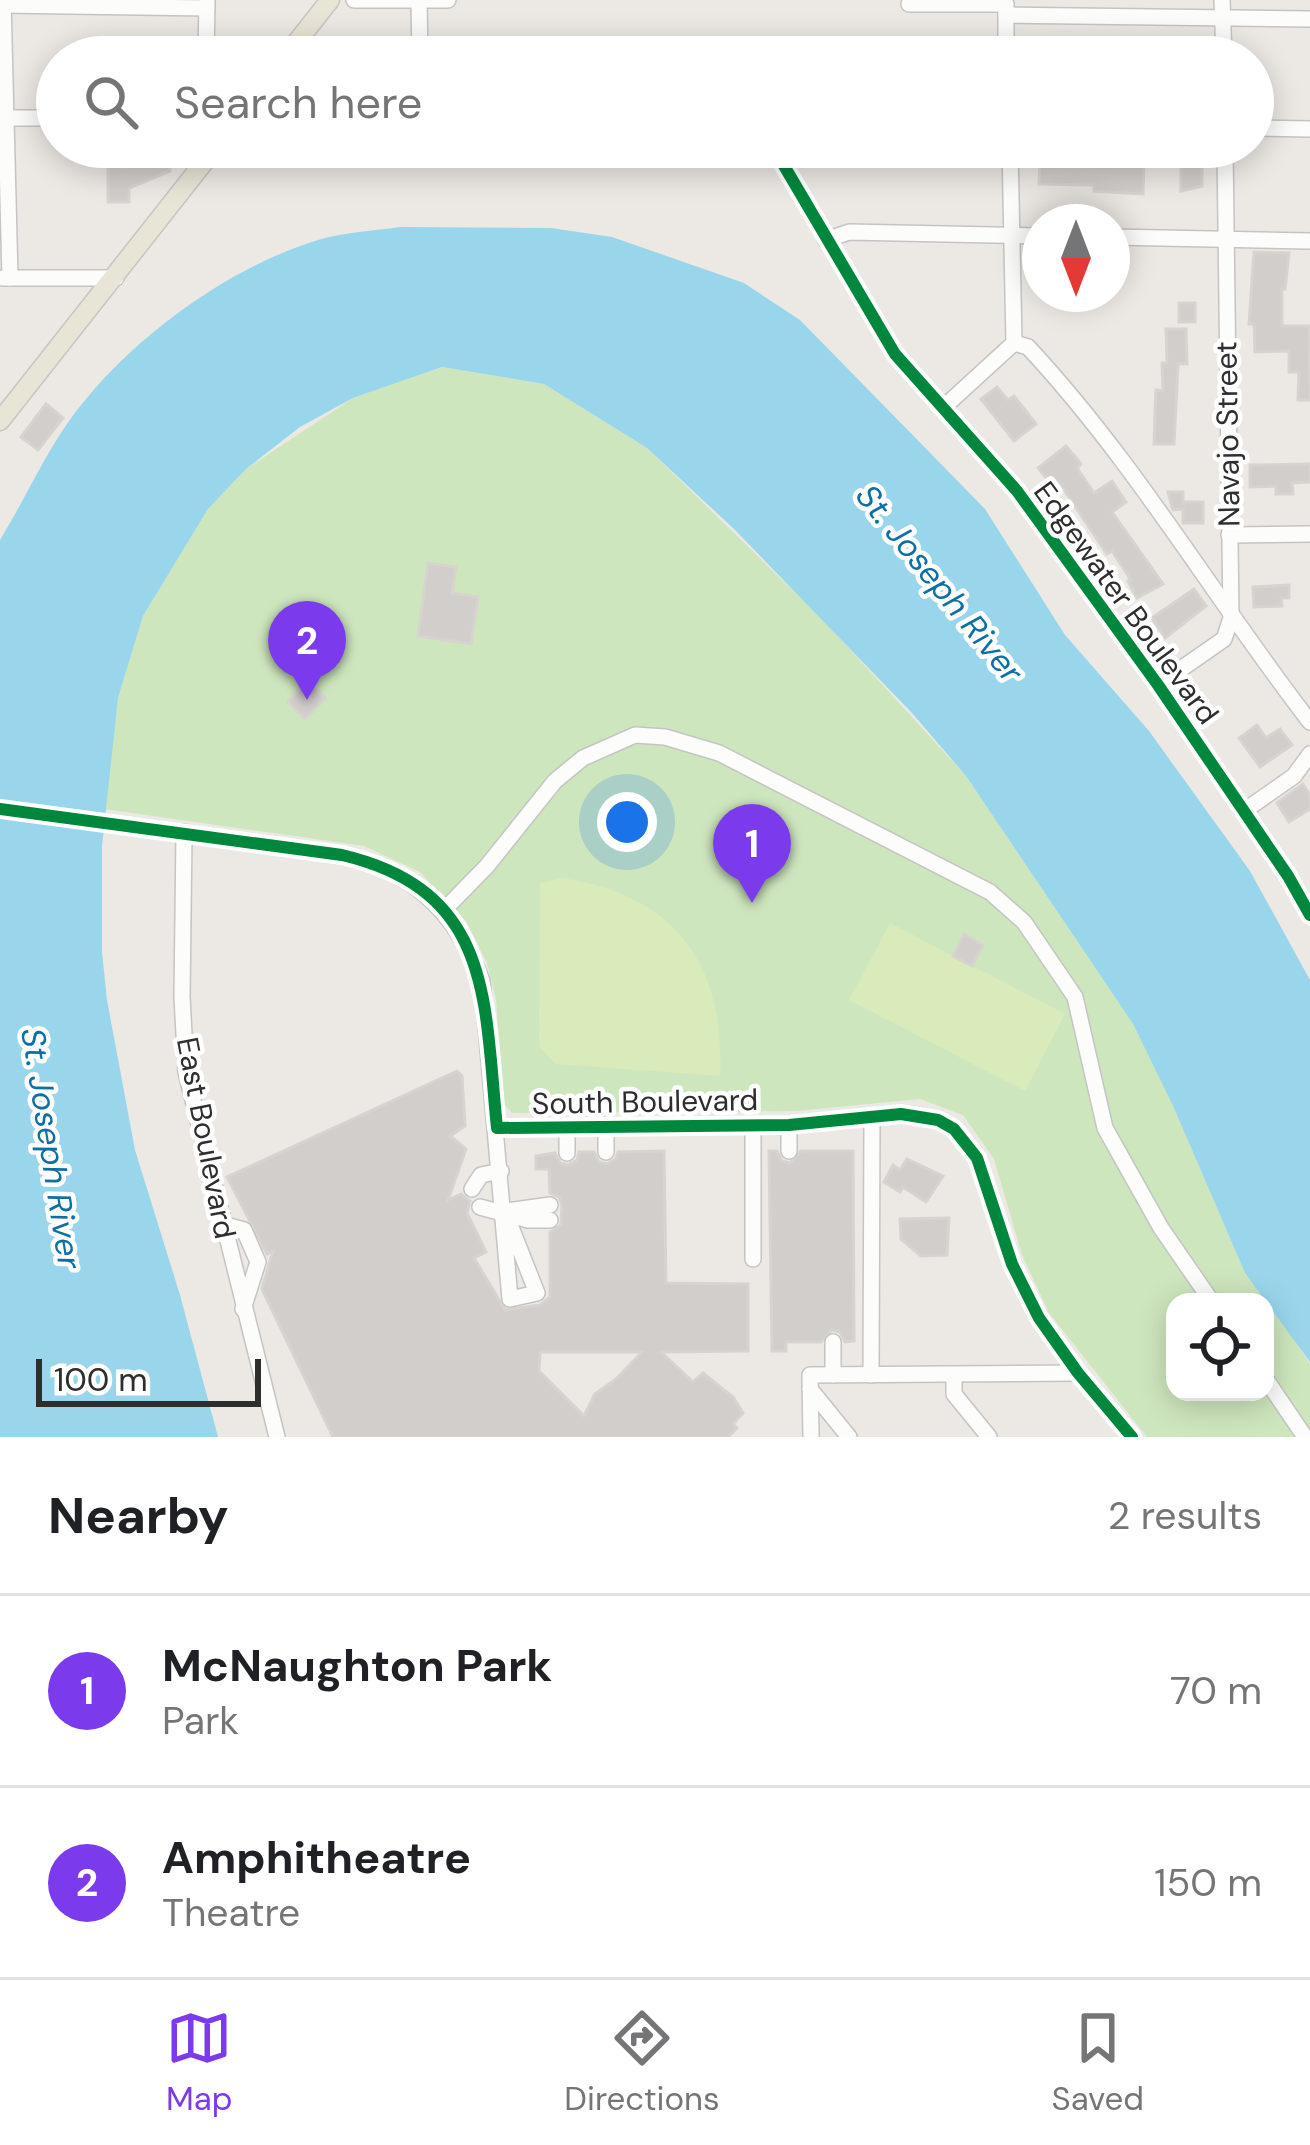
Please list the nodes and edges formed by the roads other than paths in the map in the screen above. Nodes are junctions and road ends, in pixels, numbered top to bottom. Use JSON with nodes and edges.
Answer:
{"nodes":[{"id":1,"x":330,"y":0,"type":"edge"},
{"id":2,"x":354,"y":0,"type":"edge"},
{"id":3,"x":448,"y":0,"type":"edge"},
{"id":4,"x":419,"y":1,"type":"edge"},
{"id":5,"x":2,"y":3,"type":"edge"},
{"id":6,"x":207,"y":4,"type":"edge"},
{"id":7,"x":909,"y":4,"type":"dead end"},
{"id":8,"x":1006,"y":6,"type":"edge"},
{"id":9,"x":1115,"y":8,"type":"edge"},
{"id":10,"x":1222,"y":9,"type":"edge"},
{"id":11,"x":1310,"y":19,"type":"edge"},
{"id":12,"x":206,"y":36,"type":"edge"},
{"id":13,"x":302,"y":36,"type":"edge"},
{"id":14,"x":420,"y":36,"type":"edge"},
{"id":15,"x":2,"y":118,"type":"edge"},
{"id":16,"x":36,"y":118,"type":"edge"},
{"id":17,"x":1274,"y":128,"type":"edge"},
{"id":18,"x":1310,"y":129,"type":"edge"},
{"id":19,"x":200,"y":168,"type":"edge"},
{"id":20,"x":785,"y":168,"type":"edge"},
{"id":21,"x":1010,"y":168,"type":"edge"},
{"id":22,"x":1225,"y":168,"type":"edge"},
{"id":23,"x":1011,"y":236,"type":"junction"},
{"id":24,"x":1022,"y":236,"type":"edge"},
{"id":25,"x":1130,"y":237,"type":"edge"},
{"id":26,"x":826,"y":240,"type":"junction"},
{"id":27,"x":1226,"y":240,"type":"junction"},
{"id":28,"x":1310,"y":241,"type":"edge"},
{"id":29,"x":5,"y":278,"type":"edge"},
{"id":30,"x":116,"y":278,"type":"junction"},
{"id":31,"x":1014,"y":343,"type":"junction"},
{"id":32,"x":944,"y":407,"type":"junction"},
{"id":33,"x":4,"y":410,"type":"edge"},
{"id":34,"x":1310,"y":534,"type":"edge"},
{"id":35,"x":1229,"y":535,"type":"junction"},
{"id":36,"x":1231,"y":618,"type":"junction"},
{"id":37,"x":1158,"y":685,"type":"junction"},
{"id":38,"x":1310,"y":722,"type":"edge"},
{"id":39,"x":1310,"y":754,"type":"edge"},
{"id":40,"x":0,"y":809,"type":"edge"},
{"id":41,"x":1244,"y":812,"type":"junction"},
{"id":42,"x":184,"y":832,"type":"junction"},
{"id":43,"x":444,"y":910,"type":"junction"},
{"id":44,"x":1310,"y":915,"type":"edge"},
{"id":45,"x":872,"y":1117,"type":"junction"},
{"id":46,"x":753,"y":1125,"type":"junction"},
{"id":47,"x":789,"y":1125,"type":"junction"},
{"id":48,"x":567,"y":1127,"type":"junction"},
{"id":49,"x":606,"y":1127,"type":"junction"},
{"id":50,"x":497,"y":1128,"type":"junction"},
{"id":51,"x":789,"y":1151,"type":"dead end"},
{"id":52,"x":606,"y":1152,"type":"dead end"},
{"id":53,"x":567,"y":1153,"type":"dead end"},
{"id":54,"x":501,"y":1171,"type":"junction"},
{"id":55,"x":472,"y":1189,"type":"dead end"},
{"id":56,"x":480,"y":1207,"type":"dead end"},
{"id":57,"x":505,"y":1212,"type":"junction"},
{"id":58,"x":550,"y":1213,"type":"dead end"},
{"id":59,"x":222,"y":1224,"type":"junction"},
{"id":60,"x":753,"y":1259,"type":"dead end"},
{"id":61,"x":1206,"y":1293,"type":"edge"},
{"id":62,"x":243,"y":1309,"type":"junction"},
{"id":63,"x":833,"y":1342,"type":"dead end"},
{"id":64,"x":1078,"y":1373,"type":"junction"},
{"id":65,"x":833,"y":1375,"type":"junction"},
{"id":66,"x":871,"y":1375,"type":"junction"},
{"id":67,"x":954,"y":1375,"type":"junction"},
{"id":68,"x":810,"y":1382,"type":"junction"},
{"id":69,"x":1274,"y":1391,"type":"edge"},
{"id":70,"x":277,"y":1437,"type":"edge"},
{"id":71,"x":811,"y":1437,"type":"edge"},
{"id":72,"x":849,"y":1437,"type":"edge"},
{"id":73,"x":989,"y":1437,"type":"edge"},
{"id":74,"x":1132,"y":1437,"type":"edge"},
{"id":75,"x":1305,"y":1437,"type":"edge"}],
"edges":[{"from":1,"to":13,"type":"main road"},
{"from":2,"to":4,"type":"street"},
{"from":3,"to":4,"type":"street"},
{"from":4,"to":14,"type":"street"},
{"from":5,"to":6,"type":"street"},
{"from":5,"to":15,"type":"street"},
{"from":6,"to":12,"type":"street"},
{"from":7,"to":8,"type":"street"},
{"from":8,"to":9,"type":"street"},
{"from":9,"to":10,"type":"street"},
{"from":10,"to":11,"type":"street"},
{"from":15,"to":16,"type":"street"},
{"from":15,"to":29,"type":"street"},
{"from":17,"to":18,"type":"street"},
{"from":19,"to":30,"type":"main road"},
{"from":20,"to":26,"type":"street","name":"Edgewater Boulevard"},
{"from":21,"to":23,"type":"street"},
{"from":22,"to":27,"type":"street","name":"Navajo Street"},
{"from":23,"to":24,"type":"street"},
{"from":23,"to":26,"type":"street"},
{"from":23,"to":31,"type":"street"},
{"from":25,"to":27,"type":"street"},
{"from":26,"to":32,"type":"street","name":"Edgewater Boulevard"},
{"from":27,"to":28,"type":"street"},
{"from":27,"to":35,"type":"street","name":"Navajo Street"},
{"from":29,"to":30,"type":"street"},
{"from":30,"to":33,"type":"main road"},
{"from":31,"to":32,"type":"street"},
{"from":31,"to":36,"type":"street"},
{"from":32,"to":37,"type":"street","name":"Edgewater Boulevard"},
{"from":34,"to":35,"type":"street"},
{"from":35,"to":36,"type":"street","name":"Navajo Street"},
{"from":36,"to":37,"type":"street"},
{"from":36,"to":38,"type":"street"},
{"from":37,"to":41,"type":"street","name":"Edgewater Boulevard"},
{"from":39,"to":41,"type":"street"},
{"from":40,"to":42,"type":"street","name":"South Boulevard"},
{"from":41,"to":44,"type":"street","name":"Edgewater Boulevard"},
{"from":42,"to":43,"type":"street","name":"South Boulevard"},
{"from":42,"to":59,"type":"street","name":"East Boulevard"},
{"from":43,"to":50,"type":"street","name":"South Boulevard"},
{"from":43,"to":61,"type":"street"},
{"from":45,"to":47,"type":"street","name":"South Boulevard"},
{"from":45,"to":64,"type":"street","name":"South Boulevard"},
{"from":45,"to":66,"type":"street"},
{"from":46,"to":47,"type":"street","name":"South Boulevard"},
{"from":46,"to":49,"type":"street","name":"South Boulevard"},
{"from":46,"to":60,"type":"street"},
{"from":47,"to":51,"type":"street"},
{"from":48,"to":49,"type":"street","name":"South Boulevard"},
{"from":48,"to":50,"type":"street","name":"South Boulevard"},
{"from":48,"to":53,"type":"street"},
{"from":49,"to":52,"type":"street"},
{"from":50,"to":54,"type":"street"},
{"from":54,"to":55,"type":"street"},
{"from":54,"to":57,"type":"street"},
{"from":56,"to":57,"type":"street"},
{"from":57,"to":57,"type":"street"},
{"from":57,"to":58,"type":"street"},
{"from":59,"to":62,"type":"street","name":"East Boulevard"},
{"from":59,"to":62,"type":"street"},
{"from":62,"to":70,"type":"street","name":"East Boulevard"},
{"from":63,"to":65,"type":"street"},
{"from":64,"to":67,"type":"street"},
{"from":64,"to":74,"type":"street"},
{"from":65,"to":66,"type":"street"},
{"from":65,"to":68,"type":"street"},
{"from":66,"to":67,"type":"street"},
{"from":67,"to":73,"type":"street"},
{"from":68,"to":71,"type":"street"},
{"from":68,"to":72,"type":"street"},
{"from":69,"to":75,"type":"street"}]}
